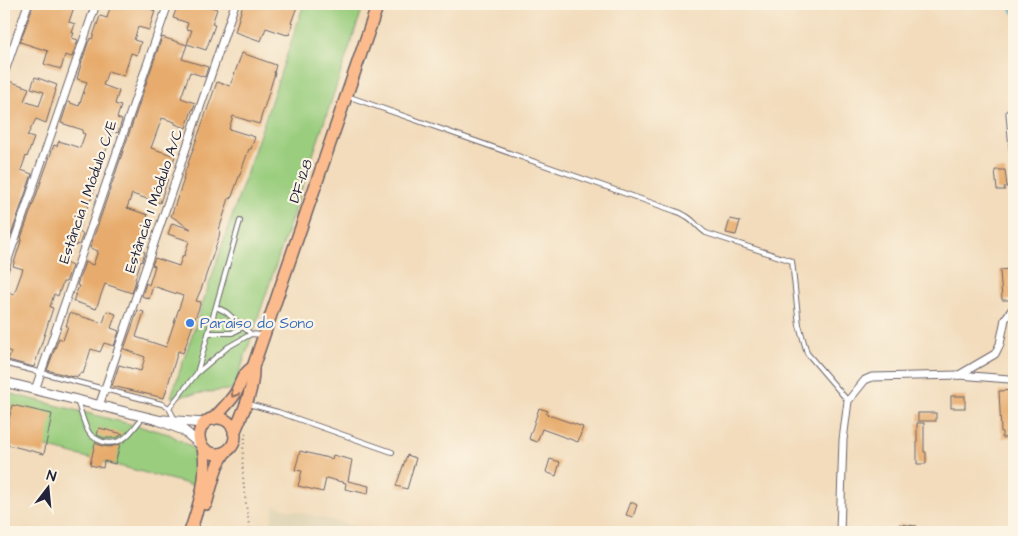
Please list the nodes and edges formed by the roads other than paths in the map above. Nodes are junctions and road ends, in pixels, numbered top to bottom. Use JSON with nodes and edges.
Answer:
{"nodes":[{"id":1,"x":28,"y":4,"type":"edge"},
{"id":2,"x":96,"y":4,"type":"edge"},
{"id":3,"x":168,"y":4,"type":"edge"},
{"id":4,"x":235,"y":4,"type":"edge"},
{"id":5,"x":378,"y":4,"type":"edge"},
{"id":6,"x":4,"y":74,"type":"edge"},
{"id":7,"x":346,"y":95,"type":"junction"},
{"id":8,"x":1010,"y":113,"type":"dead end"},
{"id":9,"x":1014,"y":158,"type":"edge"},
{"id":10,"x":240,"y":220,"type":"dead end"},
{"id":11,"x":4,"y":271,"type":"edge"},
{"id":12,"x":216,"y":307,"type":"junction"},
{"id":13,"x":1014,"y":307,"type":"edge"},
{"id":14,"x":243,"y":327,"type":"junction"},
{"id":15,"x":209,"y":333,"type":"junction"},
{"id":16,"x":251,"y":334,"type":"junction"},
{"id":17,"x":264,"y":335,"type":"junction"},
{"id":18,"x":4,"y":363,"type":"edge"},
{"id":19,"x":253,"y":367,"type":"junction"},
{"id":20,"x":41,"y":372,"type":"junction"},
{"id":21,"x":197,"y":373,"type":"junction"},
{"id":22,"x":959,"y":375,"type":"junction"},
{"id":23,"x":1009,"y":379,"type":"dead end"},
{"id":24,"x":4,"y":382,"type":"edge"},
{"id":25,"x":105,"y":388,"type":"junction"},
{"id":26,"x":35,"y":390,"type":"junction"},
{"id":27,"x":77,"y":401,"type":"junction"},
{"id":28,"x":848,"y":401,"type":"junction"},
{"id":29,"x":246,"y":403,"type":"junction"},
{"id":30,"x":99,"y":406,"type":"junction"},
{"id":31,"x":169,"y":408,"type":"junction"},
{"id":32,"x":143,"y":417,"type":"junction"},
{"id":33,"x":158,"y":420,"type":"junction"},
{"id":34,"x":175,"y":420,"type":"junction"},
{"id":35,"x":209,"y":421,"type":"junction"},
{"id":36,"x":234,"y":433,"type":"junction"},
{"id":37,"x":202,"y":447,"type":"junction"},
{"id":38,"x":225,"y":452,"type":"junction"},
{"id":39,"x":392,"y":452,"type":"dead end"},
{"id":40,"x":190,"y":532,"type":"edge"},
{"id":41,"x":198,"y":532,"type":"edge"},
{"id":42,"x":840,"y":532,"type":"edge"}],
"edges":[{"from":1,"to":6,"type":"street"},
{"from":2,"to":11,"type":"street"},
{"from":3,"to":20,"type":"street","name":"Estância 1 Módulo C/E"},
{"from":4,"to":25,"type":"street","name":"Estância 1 Módulo A/C"},
{"from":5,"to":7,"type":"main road","name":"DF-128","number":"DF-128"},
{"from":7,"to":17,"type":"main road","name":"DF-128","number":"DF-128"},
{"from":7,"to":28,"type":"lane"},
{"from":8,"to":9,"type":"street"},
{"from":10,"to":12,"type":"lane"},
{"from":12,"to":14,"type":"lane"},
{"from":12,"to":15,"type":"lane"},
{"from":13,"to":22,"type":"street"},
{"from":14,"to":15,"type":"lane"},
{"from":14,"to":16,"type":"lane"},
{"from":15,"to":21,"type":"lane"},
{"from":16,"to":17,"type":"lane"},
{"from":16,"to":21,"type":"lane"},
{"from":17,"to":19,"type":"main road","name":"DF-128","number":"DF-128"},
{"from":18,"to":20,"type":"lane"},
{"from":19,"to":29,"type":"main road","name":"DF-128","number":"DF-128"},
{"from":19,"to":35,"type":"main road","name":"DF-128","number":"DF-128","one_way":true},
{"from":20,"to":25,"type":"lane"},
{"from":20,"to":26,"type":"street","name":"Estância 1 Módulo C/E"},
{"from":21,"to":31,"type":"lane"},
{"from":22,"to":23,"type":"street"},
{"from":22,"to":28,"type":"street"},
{"from":24,"to":26,"type":"street"},
{"from":25,"to":30,"type":"street","name":"Estância 1 Módulo A/C"},
{"from":25,"to":31,"type":"lane"},
{"from":26,"to":27,"type":"street"},
{"from":27,"to":30,"type":"street"},
{"from":27,"to":32,"type":"lane"},
{"from":28,"to":42,"type":"street"},
{"from":29,"to":36,"type":"main road","name":"DF-128","number":"DF-128"},
{"from":29,"to":39,"type":"lane"},
{"from":30,"to":32,"type":"street"},
{"from":31,"to":34,"type":"lane"},
{"from":32,"to":33,"type":"street"},
{"from":33,"to":34,"type":"street"},
{"from":33,"to":37,"type":"street"},
{"from":34,"to":35,"type":"street"},
{"from":35,"to":36,"type":"main road"},
{"from":35,"to":37,"type":"main road"},
{"from":36,"to":38,"type":"main road","number":"DF-128"},
{"from":37,"to":38,"type":"main road"},
{"from":37,"to":40,"type":"main road"},
{"from":38,"to":41,"type":"main road","number":"DF-128"}]}
